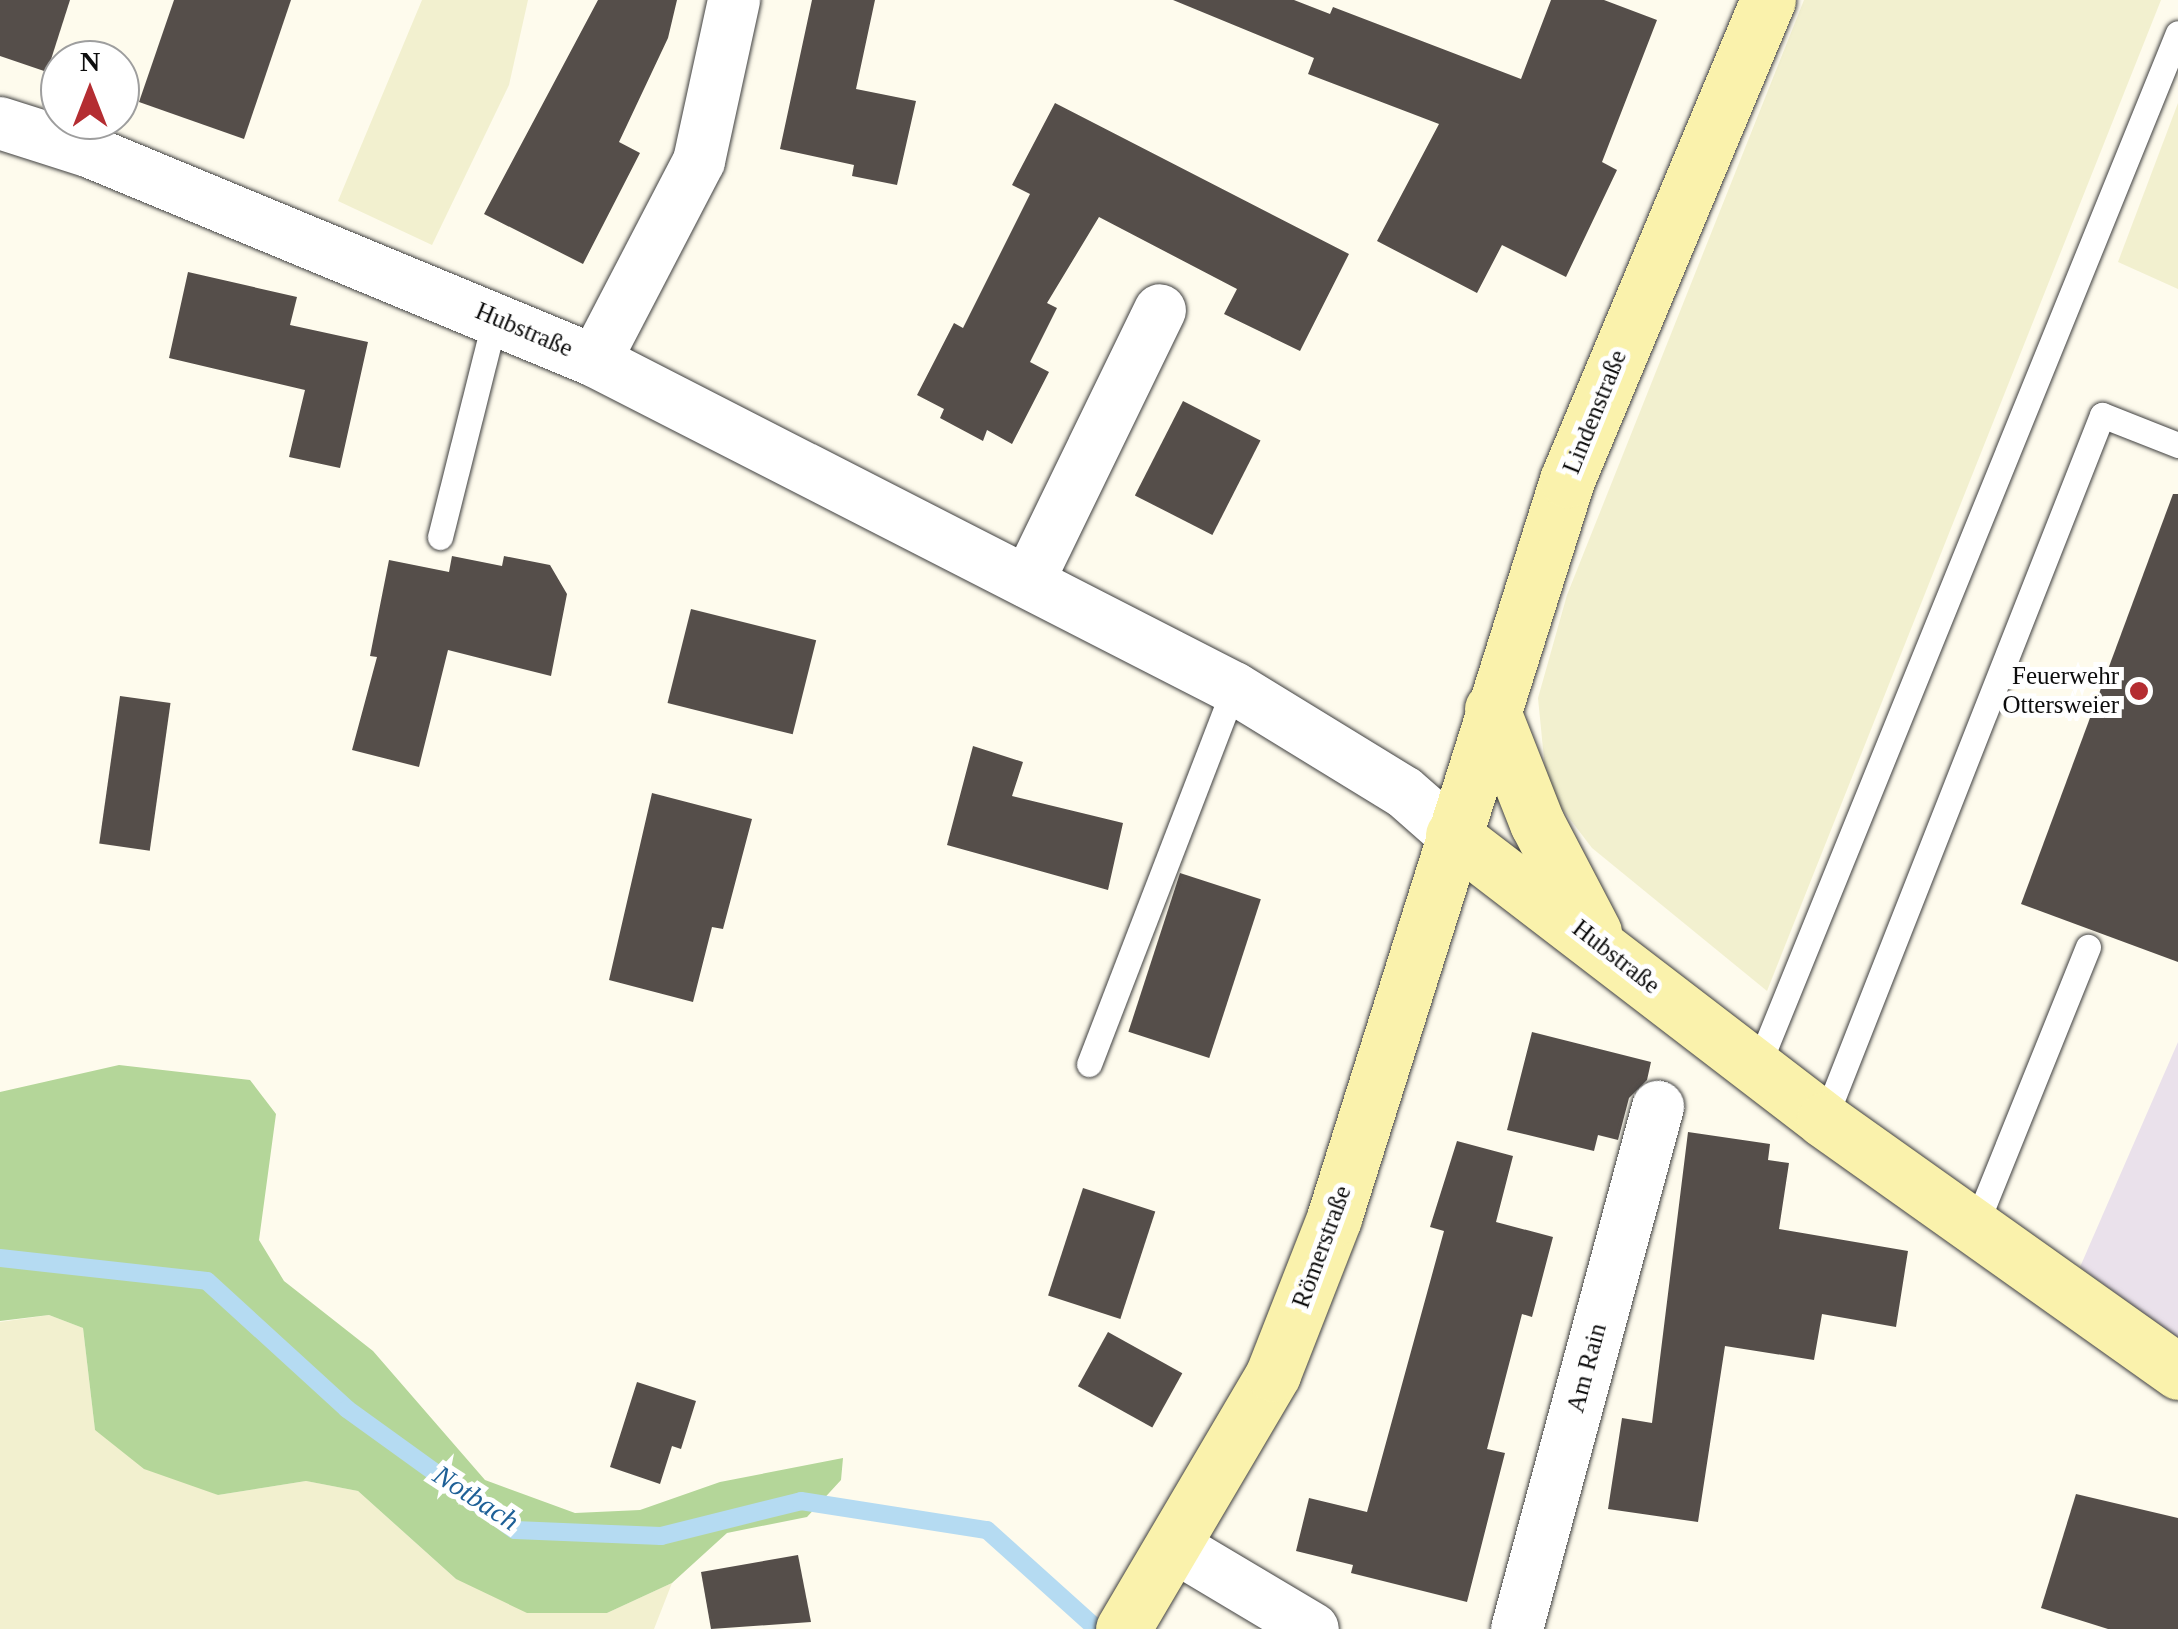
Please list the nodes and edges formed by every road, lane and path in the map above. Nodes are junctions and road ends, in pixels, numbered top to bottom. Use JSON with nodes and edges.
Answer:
{"nodes":[{"id":1,"x":734,"y":0,"type":"edge"},
{"id":2,"x":1768,"y":0,"type":"edge"},
{"id":3,"x":2178,"y":33,"type":"edge"},
{"id":4,"x":0,"y":123,"type":"edge"},
{"id":5,"x":1160,"y":310,"type":"dead end"},
{"id":6,"x":495,"y":318,"type":"junction"},
{"id":7,"x":595,"y":360,"type":"junction"},
{"id":8,"x":2178,"y":445,"type":"edge"},
{"id":9,"x":440,"y":537,"type":"dead end"},
{"id":10,"x":1028,"y":582,"type":"junction"},
{"id":11,"x":1234,"y":688,"type":"junction"},
{"id":12,"x":1492,"y":709,"type":"junction"},
{"id":13,"x":1452,"y":835,"type":"junction"},
{"id":14,"x":1600,"y":944,"type":"junction"},
{"id":15,"x":2088,"y":948,"type":"dead end"},
{"id":16,"x":1089,"y":1064,"type":"dead end"},
{"id":17,"x":1757,"y":1068,"type":"junction"},
{"id":18,"x":1658,"y":1106,"type":"dead end"},
{"id":19,"x":1824,"y":1120,"type":"junction"},
{"id":20,"x":1976,"y":1224,"type":"junction"},
{"id":21,"x":2178,"y":1372,"type":"edge"},
{"id":22,"x":1177,"y":1548,"type":"junction"},
{"id":23,"x":1134,"y":1612,"type":"edge"},
{"id":24,"x":1313,"y":1629,"type":"edge"},
{"id":25,"x":1516,"y":1629,"type":"edge"}],
"edges":[{"from":1,"to":7,"type":"street"},
{"from":2,"to":12,"type":"main road","name":"Lindenstraße"},
{"from":3,"to":17,"type":"lane"},
{"from":4,"to":6,"type":"street","name":"Hubstraße"},
{"from":5,"to":10,"type":"street"},
{"from":6,"to":7,"type":"street","name":"Hubstraße"},
{"from":6,"to":9,"type":"lane"},
{"from":7,"to":10,"type":"street","name":"Hubstraße"},
{"from":8,"to":19,"type":"lane"},
{"from":10,"to":11,"type":"street","name":"Hubstraße"},
{"from":11,"to":13,"type":"street","name":"Hubstraße"},
{"from":11,"to":16,"type":"lane"},
{"from":12,"to":13,"type":"main road","name":"Lindenstraße"},
{"from":12,"to":14,"type":"main road"},
{"from":13,"to":14,"type":"main road","name":"Hubstraße"},
{"from":13,"to":22,"type":"main road","name":"Römerstraße"},
{"from":14,"to":17,"type":"main road","name":"Hubstraße"},
{"from":15,"to":20,"type":"lane"},
{"from":17,"to":19,"type":"main road","name":"Hubstraße"},
{"from":18,"to":25,"type":"street","name":"Am Rain"},
{"from":19,"to":20,"type":"main road","name":"Hubstraße"},
{"from":20,"to":21,"type":"main road","name":"Hubstraße"},
{"from":22,"to":23,"type":"main road","name":"Römerstraße"},
{"from":22,"to":24,"type":"street"}]}
